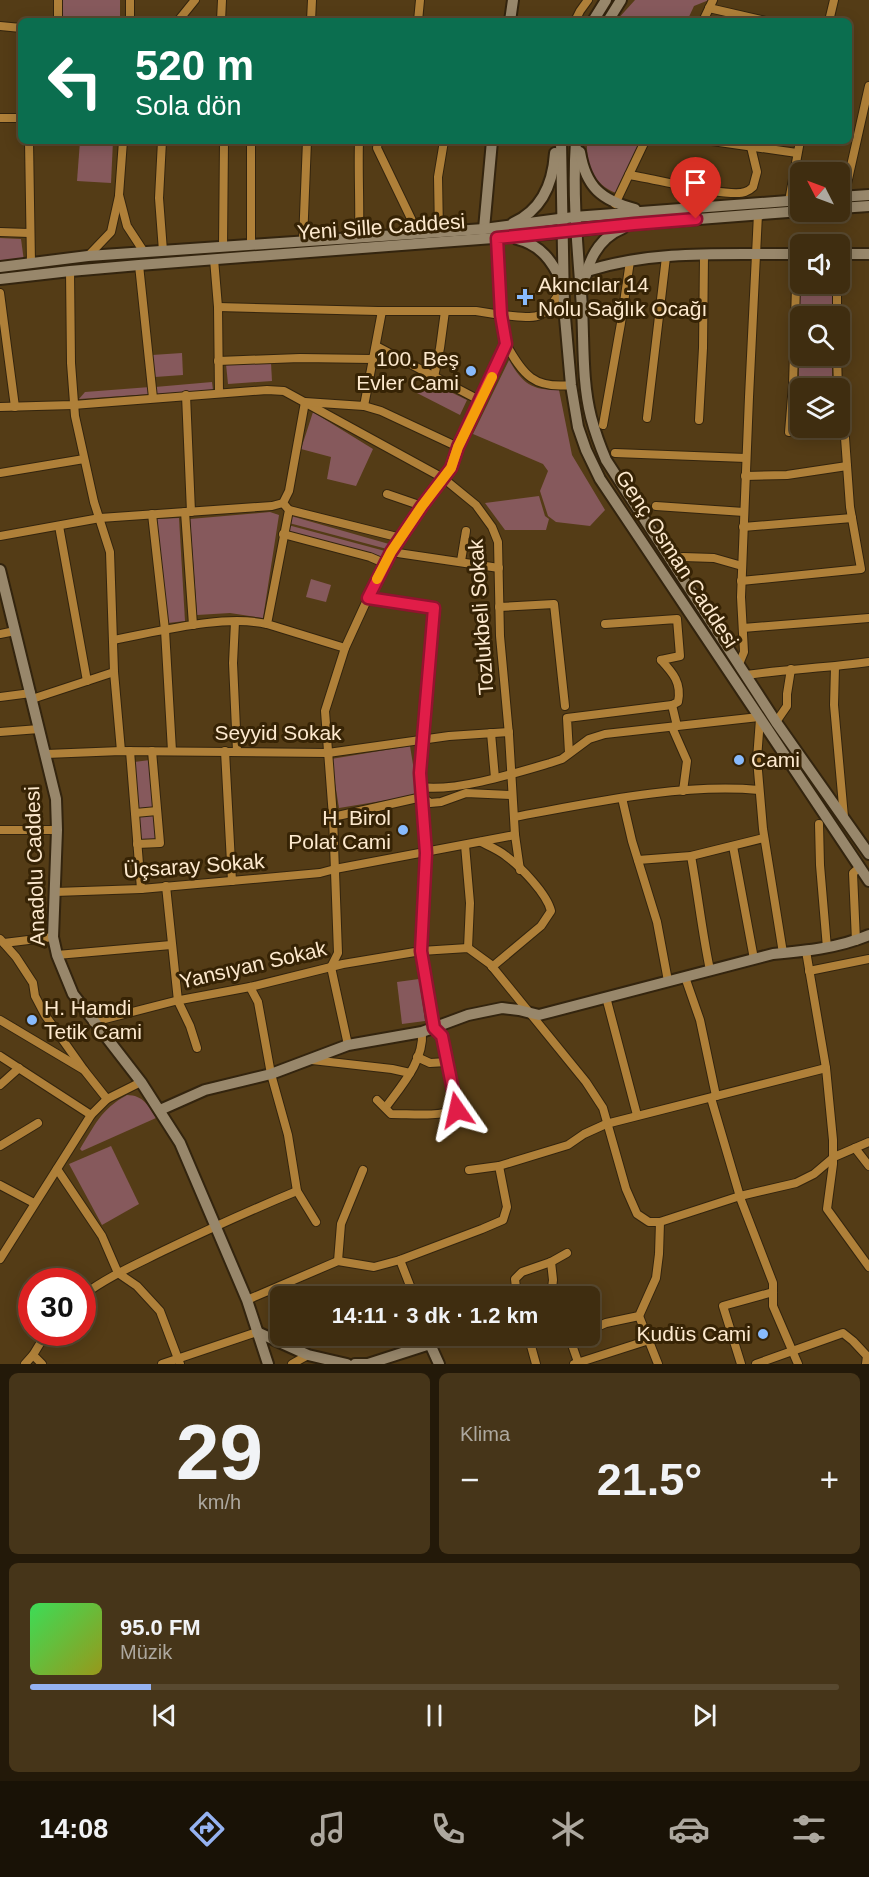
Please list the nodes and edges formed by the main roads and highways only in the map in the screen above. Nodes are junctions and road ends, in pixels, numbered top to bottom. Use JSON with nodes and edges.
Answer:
{"nodes":[{"id":1,"x":513,"y":0,"type":"edge"},
{"id":2,"x":605,"y":0,"type":"edge"},
{"id":3,"x":621,"y":0,"type":"edge"},
{"id":4,"x":510,"y":18,"type":"edge"},
{"id":5,"x":595,"y":18,"type":"edge"},
{"id":6,"x":610,"y":18,"type":"edge"},
{"id":7,"x":492,"y":144,"type":"edge"},
{"id":8,"x":558,"y":144,"type":"edge"},
{"id":9,"x":559,"y":144,"type":"edge"},
{"id":10,"x":577,"y":144,"type":"edge"},
{"id":11,"x":578,"y":144,"type":"edge"},
{"id":12,"x":869,"y":195,"type":"edge"},
{"id":13,"x":850,"y":196,"type":"edge"},
{"id":14,"x":790,"y":201,"type":"edge"},
{"id":15,"x":869,"y":206,"type":"edge"},
{"id":16,"x":850,"y":207,"type":"edge"},
{"id":17,"x":644,"y":212,"type":"junction"},
{"id":18,"x":790,"y":212,"type":"edge"},
{"id":19,"x":574,"y":217,"type":"junction"},
{"id":20,"x":561,"y":219,"type":"junction"},
{"id":21,"x":634,"y":224,"type":"junction"},
{"id":22,"x":484,"y":229,"type":"junction"},
{"id":23,"x":575,"y":231,"type":"junction"},
{"id":24,"x":561,"y":232,"type":"junction"},
{"id":25,"x":503,"y":234,"type":"junction"},
{"id":26,"x":790,"y":254,"type":"edge"},
{"id":27,"x":850,"y":254,"type":"edge"},
{"id":28,"x":869,"y":255,"type":"edge"},
{"id":29,"x":0,"y":267,"type":"edge"},
{"id":30,"x":587,"y":271,"type":"junction"},
{"id":31,"x":0,"y":279,"type":"edge"},
{"id":32,"x":564,"y":286,"type":"junction"},
{"id":33,"x":582,"y":305,"type":"junction"},
{"id":34,"x":1,"y":576,"type":"edge"},
{"id":35,"x":869,"y":854,"type":"edge"},
{"id":36,"x":869,"y":881,"type":"edge"},
{"id":37,"x":869,"y":935,"type":"edge"},
{"id":38,"x":160,"y":1110,"type":"junction"},
{"id":39,"x":257,"y":1332,"type":"junction"},
{"id":40,"x":412,"y":1346,"type":"edge"},
{"id":41,"x":432,"y":1346,"type":"edge"},
{"id":42,"x":268,"y":1364,"type":"edge"},
{"id":43,"x":347,"y":1364,"type":"edge"},
{"id":44,"x":355,"y":1364,"type":"edge"},
{"id":45,"x":439,"y":1364,"type":"edge"}],
"edges":[{"from":1,"to":4,"type":"main road"},
{"from":2,"to":5,"type":"main road"},
{"from":3,"to":6,"type":"main road"},
{"from":7,"to":22,"type":"main road"},
{"from":8,"to":25,"type":"main road"},
{"from":9,"to":20,"type":"main road","name":"Genç Osman Caddesi"},
{"from":10,"to":19,"type":"main road","name":"Genç Osman Caddesi"},
{"from":11,"to":17,"type":"main road"},
{"from":12,"to":13,"type":"main road"},
{"from":14,"to":17,"type":"main road","name":"Yeni Sille Caddesi"},
{"from":15,"to":16,"type":"main road"},
{"from":17,"to":19,"type":"main road","name":"Yeni Sille Caddesi"},
{"from":18,"to":21,"type":"main road","name":"Yeni Sille Caddesi"},
{"from":19,"to":20,"type":"main road","name":"Yeni Sille Caddesi"},
{"from":19,"to":23,"type":"main road","name":"Genç Osman Caddesi"},
{"from":20,"to":24,"type":"main road","name":"Genç Osman Caddesi"},
{"from":20,"to":25,"type":"main road","name":"Yeni Sille Caddesi"},
{"from":21,"to":23,"type":"main road","name":"Yeni Sille Caddesi"},
{"from":21,"to":30,"type":"main road"},
{"from":22,"to":25,"type":"main road","name":"Yeni Sille Caddesi"},
{"from":22,"to":29,"type":"main road","name":"Yeni Sille Caddesi"},
{"from":23,"to":24,"type":"main road","name":"Yeni Sille Caddesi"},
{"from":23,"to":33,"type":"main road","name":"Genç Osman Caddesi"},
{"from":24,"to":25,"type":"main road","name":"Yeni Sille Caddesi"},
{"from":24,"to":32,"type":"main road","name":"Genç Osman Caddesi"},
{"from":25,"to":31,"type":"main road","name":"Yeni Sille Caddesi"},
{"from":25,"to":32,"type":"main road"},
{"from":26,"to":30,"type":"main road"},
{"from":27,"to":28,"type":"main road"},
{"from":30,"to":33,"type":"main road"},
{"from":32,"to":36,"type":"main road","name":"Genç Osman Caddesi"},
{"from":33,"to":35,"type":"main road","name":"Genç Osman Caddesi"},
{"from":34,"to":38,"type":"main road","name":"Anadolu Caddesi"},
{"from":37,"to":38,"type":"main road"},
{"from":38,"to":39,"type":"main road","name":"Anadolu Caddesi"},
{"from":39,"to":42,"type":"main road","name":"Anadolu Caddesi"},
{"from":39,"to":43,"type":"main road"},
{"from":40,"to":44,"type":"main road"},
{"from":41,"to":45,"type":"main road"}]}
